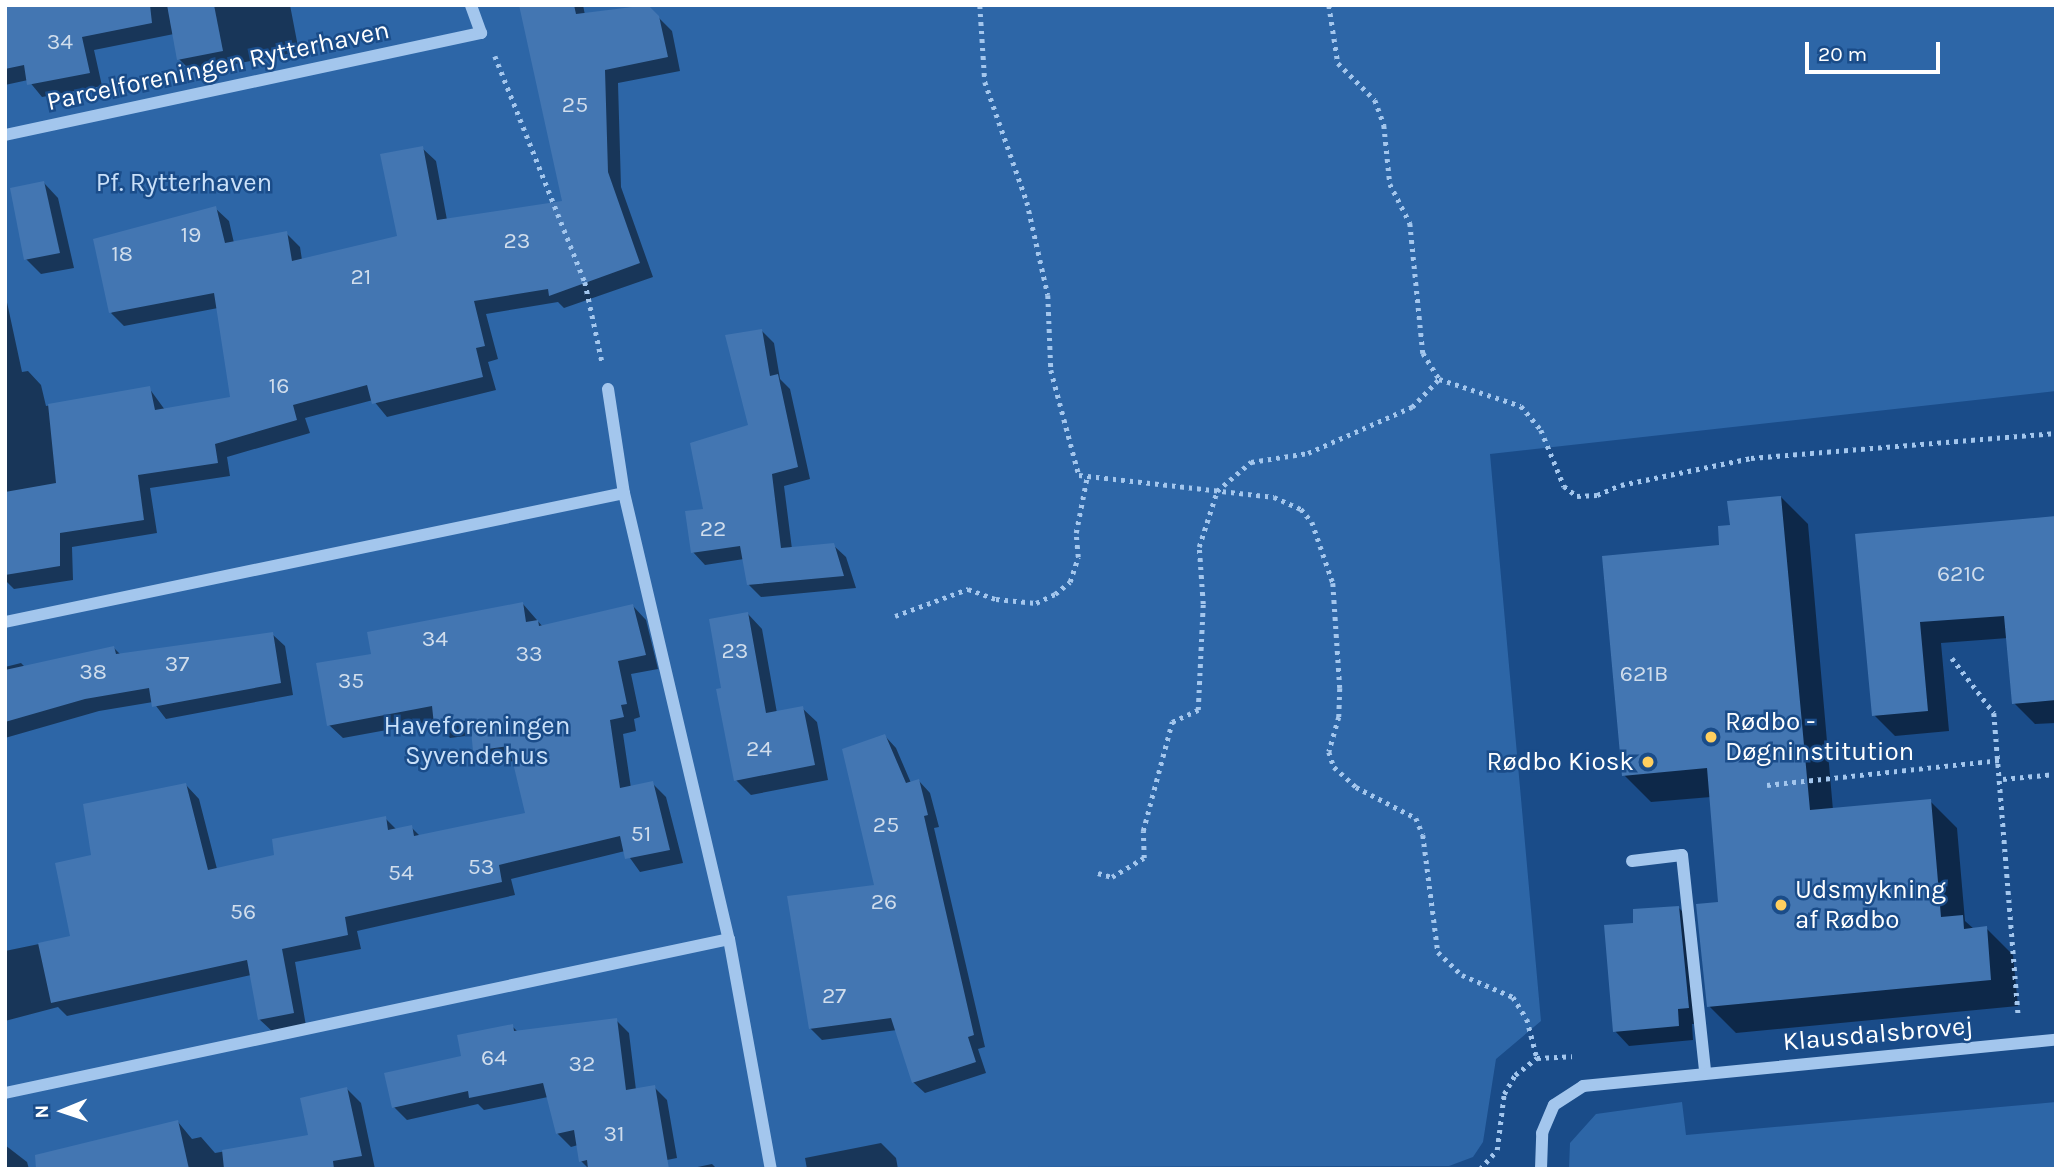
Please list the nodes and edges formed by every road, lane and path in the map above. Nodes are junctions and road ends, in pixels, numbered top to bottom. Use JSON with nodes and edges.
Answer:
{"nodes":[{"id":1,"x":471,"y":5,"type":"edge"},
{"id":2,"x":980,"y":5,"type":"edge"},
{"id":3,"x":1329,"y":5,"type":"edge"},
{"id":4,"x":481,"y":33,"type":"junction"},
{"id":5,"x":5,"y":135,"type":"edge"},
{"id":6,"x":1439,"y":379,"type":"junction"},
{"id":7,"x":608,"y":389,"type":"joint"},
{"id":8,"x":2056,"y":433,"type":"edge"},
{"id":9,"x":1087,"y":477,"type":"junction"},
{"id":10,"x":1217,"y":491,"type":"junction"},
{"id":11,"x":624,"y":493,"type":"junction"},
{"id":12,"x":895,"y":616,"type":"dead end"},
{"id":13,"x":5,"y":622,"type":"edge"},
{"id":14,"x":1952,"y":658,"type":"dead end"},
{"id":15,"x":2000,"y":760,"type":"junction"},
{"id":16,"x":2056,"y":774,"type":"edge"},
{"id":17,"x":2003,"y":779,"type":"junction"},
{"id":18,"x":1767,"y":785,"type":"dead end"},
{"id":19,"x":1632,"y":861,"type":"dead end"},
{"id":20,"x":1097,"y":873,"type":"dead end"},
{"id":21,"x":729,"y":939,"type":"junction"},
{"id":22,"x":2056,"y":1040,"type":"edge"},
{"id":23,"x":2020,"y":1043,"type":"junction"},
{"id":24,"x":1537,"y":1058,"type":"dead end"},
{"id":25,"x":1705,"y":1072,"type":"junction"},
{"id":26,"x":5,"y":1093,"type":"edge"},
{"id":27,"x":771,"y":1169,"type":"edge"},
{"id":28,"x":1541,"y":1169,"type":"edge"}],
"edges":[{"from":1,"to":4,"type":"street"},
{"from":2,"to":9,"type":"path"},
{"from":3,"to":6,"type":"path"},
{"from":4,"to":5,"type":"street","name":"Parcelforeningen Rytterhaven"},
{"from":4,"to":7,"type":"path"},
{"from":6,"to":8,"type":"path"},
{"from":6,"to":10,"type":"path"},
{"from":7,"to":11,"type":"street"},
{"from":9,"to":10,"type":"path"},
{"from":9,"to":12,"type":"path"},
{"from":10,"to":20,"type":"path"},
{"from":10,"to":24,"type":"path"},
{"from":11,"to":13,"type":"street"},
{"from":11,"to":21,"type":"street"},
{"from":14,"to":15,"type":"path"},
{"from":15,"to":17,"type":"path"},
{"from":15,"to":18,"type":"path"},
{"from":16,"to":17,"type":"path"},
{"from":17,"to":23,"type":"path"},
{"from":19,"to":25,"type":"street"},
{"from":21,"to":26,"type":"street"},
{"from":21,"to":27,"type":"street"},
{"from":22,"to":23,"type":"street","name":"Klausdalsbrovej"},
{"from":23,"to":25,"type":"street","name":"Klausdalsbrovej"},
{"from":25,"to":28,"type":"street","name":"Klausdalsbrovej"}]}
